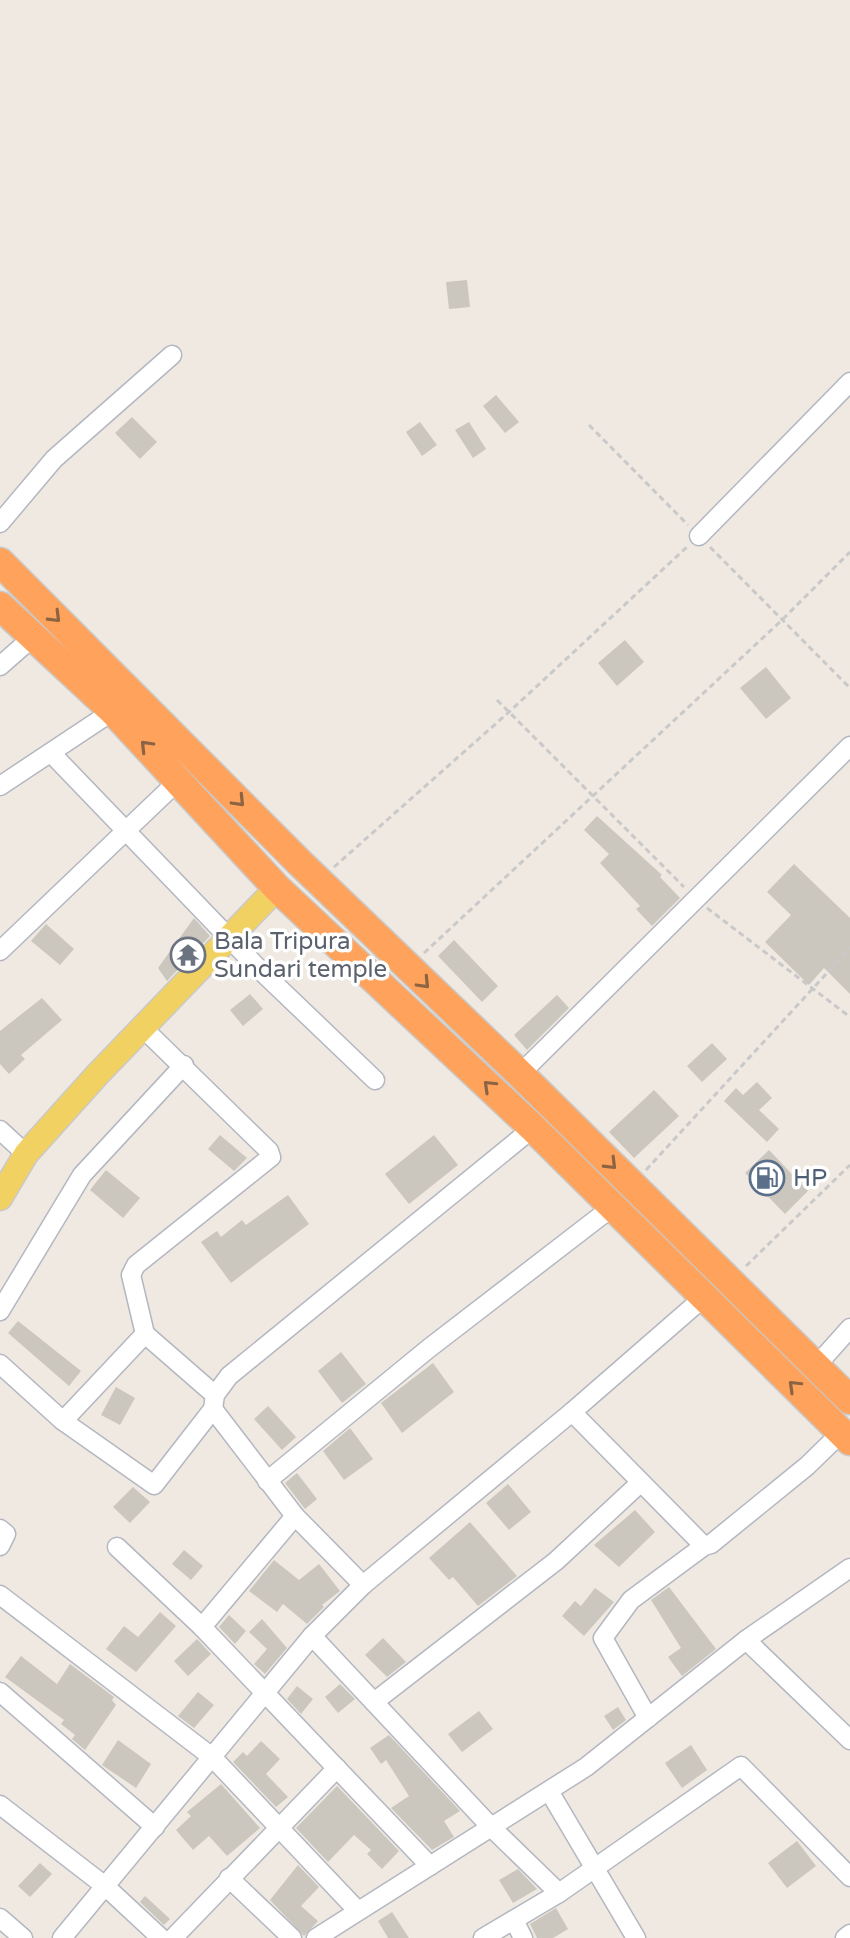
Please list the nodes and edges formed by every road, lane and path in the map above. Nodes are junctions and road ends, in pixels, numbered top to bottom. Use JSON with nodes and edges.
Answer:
{"nodes":[{"id":1,"x":172,"y":355,"type":"dead end"},
{"id":2,"x":850,"y":382,"type":"edge"},
{"id":3,"x":589,"y":425,"type":"dead end"},
{"id":4,"x":0,"y":523,"type":"edge"},
{"id":5,"x":699,"y":536,"type":"junction"},
{"id":6,"x":850,"y":552,"type":"edge"},
{"id":7,"x":0,"y":562,"type":"edge"},
{"id":8,"x":0,"y":606,"type":"edge"},
{"id":9,"x":782,"y":620,"type":"junction"},
{"id":10,"x":33,"y":637,"type":"junction"},
{"id":11,"x":0,"y":666,"type":"edge"},
{"id":12,"x":850,"y":688,"type":"edge"},
{"id":13,"x":497,"y":700,"type":"dead end"},
{"id":14,"x":113,"y":711,"type":"junction"},
{"id":15,"x":509,"y":712,"type":"junction"},
{"id":16,"x":850,"y":746,"type":"edge"},
{"id":17,"x":52,"y":754,"type":"junction"},
{"id":18,"x":179,"y":780,"type":"junction"},
{"id":19,"x":0,"y":786,"type":"edge"},
{"id":20,"x":593,"y":796,"type":"junction"},
{"id":21,"x":126,"y":831,"type":"junction"},
{"id":22,"x":309,"y":872,"type":"junction"},
{"id":23,"x":277,"y":888,"type":"junction"},
{"id":24,"x":697,"y":900,"type":"junction"},
{"id":25,"x":229,"y":938,"type":"junction"},
{"id":26,"x":850,"y":948,"type":"edge"},
{"id":27,"x":0,"y":951,"type":"edge"},
{"id":28,"x":409,"y":967,"type":"junction"},
{"id":29,"x":812,"y":988,"type":"junction"},
{"id":30,"x":850,"y":1017,"type":"edge"},
{"id":31,"x":144,"y":1029,"type":"junction"},
{"id":32,"x":184,"y":1065,"type":"junction"},
{"id":33,"x":520,"y":1074,"type":"junction"},
{"id":34,"x":375,"y":1080,"type":"dead end"},
{"id":35,"x":533,"y":1128,"type":"junction"},
{"id":36,"x":0,"y":1130,"type":"edge"},
{"id":37,"x":26,"y":1154,"type":"junction"},
{"id":38,"x":850,"y":1165,"type":"edge"},
{"id":39,"x":632,"y":1185,"type":"junction"},
{"id":40,"x":0,"y":1198,"type":"edge"},
{"id":41,"x":611,"y":1208,"type":"junction"},
{"id":42,"x":729,"y":1283,"type":"junction"},
{"id":43,"x":703,"y":1298,"type":"junction"},
{"id":44,"x":0,"y":1311,"type":"edge"},
{"id":45,"x":850,"y":1328,"type":"edge"},
{"id":46,"x":145,"y":1334,"type":"junction"},
{"id":47,"x":0,"y":1364,"type":"edge"},
{"id":48,"x":816,"y":1366,"type":"junction"},
{"id":49,"x":850,"y":1400,"type":"edge"},
{"id":50,"x":214,"y":1402,"type":"junction"},
{"id":51,"x":572,"y":1412,"type":"junction"},
{"id":52,"x":63,"y":1421,"type":"junction"},
{"id":53,"x":846,"y":1436,"type":"edge"},
{"id":54,"x":267,"y":1481,"type":"junction"},
{"id":55,"x":640,"y":1483,"type":"junction"},
{"id":56,"x":295,"y":1516,"type":"junction"},
{"id":57,"x":0,"y":1529,"type":"edge"},
{"id":58,"x":0,"y":1546,"type":"edge"},
{"id":59,"x":704,"y":1546,"type":"junction"},
{"id":60,"x":117,"y":1547,"type":"dead end"},
{"id":61,"x":850,"y":1568,"type":"edge"},
{"id":62,"x":363,"y":1585,"type":"junction"},
{"id":63,"x":0,"y":1595,"type":"edge"},
{"id":64,"x":202,"y":1627,"type":"junction"},
{"id":65,"x":312,"y":1636,"type":"junction"},
{"id":66,"x":746,"y":1640,"type":"junction"},
{"id":67,"x":265,"y":1691,"type":"junction"},
{"id":68,"x":0,"y":1692,"type":"edge"},
{"id":69,"x":374,"y":1702,"type":"junction"},
{"id":70,"x":648,"y":1718,"type":"junction"},
{"id":71,"x":850,"y":1740,"type":"edge"},
{"id":72,"x":212,"y":1757,"type":"junction"},
{"id":73,"x":337,"y":1768,"type":"junction"},
{"id":74,"x":549,"y":1791,"type":"junction"},
{"id":75,"x":0,"y":1805,"type":"edge"},
{"id":76,"x":155,"y":1827,"type":"junction"},
{"id":77,"x":491,"y":1827,"type":"junction"},
{"id":78,"x":278,"y":1828,"type":"junction"},
{"id":79,"x":430,"y":1866,"type":"junction"},
{"id":80,"x":595,"y":1868,"type":"junction"},
{"id":81,"x":850,"y":1877,"type":"edge"},
{"id":82,"x":229,"y":1878,"type":"junction"},
{"id":83,"x":105,"y":1886,"type":"junction"},
{"id":84,"x":559,"y":1893,"type":"junction"},
{"id":85,"x":358,"y":1911,"type":"junction"},
{"id":86,"x":0,"y":1918,"type":"edge"},
{"id":87,"x":514,"y":1920,"type":"junction"},
{"id":88,"x":850,"y":1934,"type":"edge"},
{"id":89,"x":23,"y":1938,"type":"edge"},
{"id":90,"x":62,"y":1938,"type":"edge"},
{"id":91,"x":161,"y":1938,"type":"edge"},
{"id":92,"x":173,"y":1938,"type":"edge"},
{"id":93,"x":292,"y":1938,"type":"edge"},
{"id":94,"x":316,"y":1938,"type":"edge"},
{"id":95,"x":483,"y":1938,"type":"edge"},
{"id":96,"x":523,"y":1938,"type":"edge"},
{"id":97,"x":636,"y":1938,"type":"edge"},
{"id":98,"x":845,"y":1938,"type":"edge"}],
"edges":[{"from":1,"to":4,"type":"street"},
{"from":2,"to":5,"type":"street"},
{"from":3,"to":5,"type":"path"},
{"from":5,"to":9,"type":"path"},
{"from":5,"to":15,"type":"path"},
{"from":6,"to":9,"type":"path"},
{"from":7,"to":22,"type":"highway","one_way":true},
{"from":8,"to":10,"type":"highway"},
{"from":9,"to":12,"type":"path"},
{"from":9,"to":20,"type":"path"},
{"from":10,"to":11,"type":"street"},
{"from":10,"to":14,"type":"highway"},
{"from":13,"to":15,"type":"path"},
{"from":14,"to":17,"type":"street"},
{"from":18,"to":14,"type":"highway","one_way":true},
{"from":15,"to":20,"type":"path"},
{"from":15,"to":22,"type":"path"},
{"from":16,"to":24,"type":"street"},
{"from":17,"to":19,"type":"street"},
{"from":17,"to":21,"type":"street"},
{"from":18,"to":21,"type":"street"},
{"from":18,"to":23,"type":"highway"},
{"from":20,"to":24,"type":"path"},
{"from":20,"to":28,"type":"path"},
{"from":21,"to":25,"type":"street"},
{"from":21,"to":27,"type":"street"},
{"from":22,"to":23,"type":"street"},
{"from":22,"to":28,"type":"highway"},
{"from":23,"to":25,"type":"main road"},
{"from":35,"to":23,"type":"highway","one_way":true},
{"from":24,"to":29,"type":"path"},
{"from":24,"to":33,"type":"street"},
{"from":25,"to":31,"type":"main road"},
{"from":25,"to":34,"type":"street"},
{"from":26,"to":29,"type":"path"},
{"from":28,"to":33,"type":"highway","one_way":true},
{"from":29,"to":30,"type":"path"},
{"from":29,"to":39,"type":"path"},
{"from":31,"to":32,"type":"street"},
{"from":31,"to":37,"type":"main road"},
{"from":32,"to":44,"type":"street"},
{"from":32,"to":46,"type":"street"},
{"from":33,"to":39,"type":"highway","one_way":true},
{"from":35,"to":41,"type":"highway"},
{"from":35,"to":50,"type":"street"},
{"from":36,"to":37,"type":"street"},
{"from":37,"to":40,"type":"main road"},
{"from":38,"to":42,"type":"path"},
{"from":39,"to":42,"type":"highway"},
{"from":41,"to":43,"type":"highway"},
{"from":41,"to":54,"type":"street"},
{"from":42,"to":48,"type":"highway"},
{"from":43,"to":51,"type":"street"},
{"from":53,"to":43,"type":"highway","one_way":true},
{"from":45,"to":48,"type":"street"},
{"from":46,"to":50,"type":"street"},
{"from":46,"to":52,"type":"street"},
{"from":47,"to":52,"type":"street"},
{"from":48,"to":49,"type":"highway"},
{"from":50,"to":52,"type":"street"},
{"from":50,"to":54,"type":"street"},
{"from":51,"to":55,"type":"street"},
{"from":51,"to":62,"type":"street"},
{"from":53,"to":59,"type":"street"},
{"from":54,"to":56,"type":"street"},
{"from":55,"to":59,"type":"street"},
{"from":55,"to":69,"type":"street"},
{"from":56,"to":62,"type":"street"},
{"from":56,"to":64,"type":"street"},
{"from":57,"to":58,"type":"street"},
{"from":59,"to":70,"type":"street"},
{"from":60,"to":64,"type":"street"},
{"from":61,"to":66,"type":"street"},
{"from":62,"to":65,"type":"street"},
{"from":63,"to":72,"type":"street"},
{"from":64,"to":67,"type":"street"},
{"from":65,"to":67,"type":"street"},
{"from":65,"to":69,"type":"street"},
{"from":66,"to":70,"type":"street"},
{"from":66,"to":71,"type":"street"},
{"from":67,"to":72,"type":"street"},
{"from":67,"to":73,"type":"street"},
{"from":68,"to":76,"type":"street"},
{"from":69,"to":77,"type":"street"},
{"from":70,"to":74,"type":"street"},
{"from":72,"to":76,"type":"street"},
{"from":72,"to":78,"type":"street"},
{"from":73,"to":78,"type":"street"},
{"from":73,"to":79,"type":"street"},
{"from":74,"to":77,"type":"street"},
{"from":74,"to":80,"type":"street"},
{"from":75,"to":83,"type":"street"},
{"from":76,"to":83,"type":"street"},
{"from":77,"to":79,"type":"street"},
{"from":77,"to":84,"type":"street"},
{"from":78,"to":82,"type":"street"},
{"from":78,"to":85,"type":"street"},
{"from":79,"to":85,"type":"street"},
{"from":80,"to":81,"type":"street"},
{"from":80,"to":84,"type":"street"},
{"from":80,"to":97,"type":"street"},
{"from":82,"to":92,"type":"street"},
{"from":82,"to":93,"type":"street"},
{"from":83,"to":90,"type":"street"},
{"from":83,"to":91,"type":"street"},
{"from":84,"to":87,"type":"street"},
{"from":85,"to":94,"type":"street"},
{"from":86,"to":89,"type":"street"},
{"from":87,"to":95,"type":"street"},
{"from":87,"to":96,"type":"street"},
{"from":88,"to":98,"type":"street"}]}
